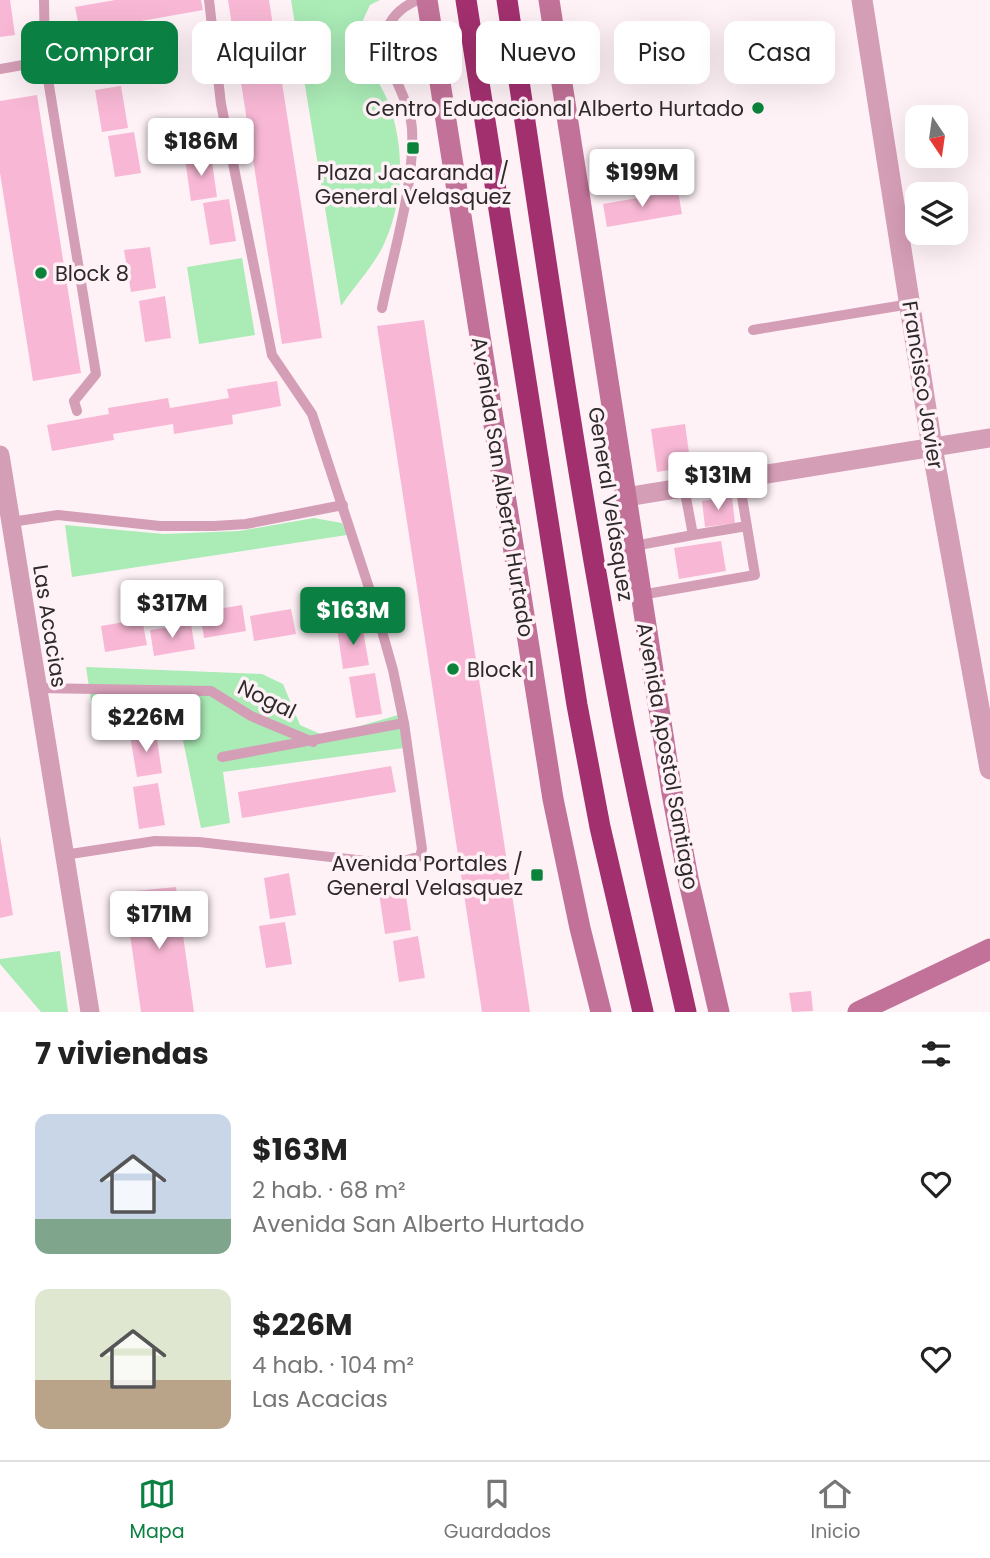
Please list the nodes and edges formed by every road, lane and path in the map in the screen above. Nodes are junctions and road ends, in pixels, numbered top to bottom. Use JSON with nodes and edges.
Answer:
{"nodes":[{"id":1,"x":44,"y":0,"type":"edge"},
{"id":2,"x":209,"y":0,"type":"edge"},
{"id":3,"x":418,"y":0,"type":"edge"},
{"id":4,"x":427,"y":0,"type":"edge"},
{"id":5,"x":466,"y":0,"type":"edge"},
{"id":6,"x":507,"y":0,"type":"edge"},
{"id":7,"x":549,"y":0,"type":"edge"},
{"id":8,"x":862,"y":0,"type":"edge"},
{"id":9,"x":44,"y":21,"type":"edge"},
{"id":10,"x":21,"y":65,"type":"edge"},
{"id":11,"x":0,"y":69,"type":"edge"},
{"id":12,"x":49,"y":84,"type":"edge"},
{"id":13,"x":910,"y":304,"type":"junction"},
{"id":14,"x":382,"y":308,"type":"dead end"},
{"id":15,"x":753,"y":330,"type":"dead end"},
{"id":16,"x":78,"y":411,"type":"dead end"},
{"id":17,"x":990,"y":438,"type":"edge"},
{"id":18,"x":932,"y":447,"type":"junction"},
{"id":19,"x":0,"y":456,"type":"edge"},
{"id":20,"x":739,"y":479,"type":"junction"},
{"id":21,"x":684,"y":487,"type":"junction"},
{"id":22,"x":3,"y":496,"type":"edge"},
{"id":23,"x":625,"y":497,"type":"junction"},
{"id":24,"x":343,"y":505,"type":"junction"},
{"id":25,"x":10,"y":522,"type":"junction"},
{"id":26,"x":747,"y":526,"type":"junction"},
{"id":27,"x":693,"y":535,"type":"junction"},
{"id":28,"x":633,"y":546,"type":"junction"},
{"id":29,"x":641,"y":596,"type":"junction"},
{"id":30,"x":37,"y":688,"type":"junction"},
{"id":31,"x":404,"y":723,"type":"junction"},
{"id":32,"x":313,"y":742,"type":"junction"},
{"id":33,"x":222,"y":757,"type":"dead end"},
{"id":34,"x":990,"y":769,"type":"edge"},
{"id":35,"x":64,"y":855,"type":"junction"},
{"id":36,"x":990,"y":949,"type":"edge"},
{"id":37,"x":90,"y":1012,"type":"edge"},
{"id":38,"x":601,"y":1012,"type":"edge"},
{"id":39,"x":643,"y":1012,"type":"edge"},
{"id":40,"x":686,"y":1012,"type":"edge"},
{"id":41,"x":719,"y":1012,"type":"edge"},
{"id":42,"x":858,"y":1012,"type":"edge"}],
"edges":[{"from":1,"to":9,"type":"lane"},
{"from":2,"to":24,"type":"lane"},
{"from":3,"to":14,"type":"lane"},
{"from":4,"to":38,"type":"main road","name":"Avenida San Alberto Hurtado"},
{"from":5,"to":39,"type":"highway"},
{"from":6,"to":40,"type":"highway","name":"General Velásquez"},
{"from":7,"to":23,"type":"main road","name":"Avenida Apostol Santiago"},
{"from":8,"to":13,"type":"street","name":"Francisco Javier"},
{"from":10,"to":11,"type":"lane"},
{"from":12,"to":16,"type":"lane"},
{"from":13,"to":15,"type":"lane"},
{"from":13,"to":18,"type":"street","name":"Francisco Javier"},
{"from":17,"to":18,"type":"street"},
{"from":18,"to":20,"type":"street"},
{"from":18,"to":34,"type":"street","name":"Francisco Javier"},
{"from":19,"to":22,"type":"street","name":"Las Acacias"},
{"from":20,"to":21,"type":"street"},
{"from":20,"to":26,"type":"lane"},
{"from":21,"to":23,"type":"street"},
{"from":21,"to":27,"type":"lane"},
{"from":22,"to":25,"type":"street","name":"Las Acacias"},
{"from":23,"to":28,"type":"main road","name":"Avenida Apostol Santiago"},
{"from":24,"to":25,"type":"lane"},
{"from":24,"to":31,"type":"lane"},
{"from":25,"to":30,"type":"street","name":"Las Acacias"},
{"from":26,"to":27,"type":"lane"},
{"from":26,"to":29,"type":"lane"},
{"from":27,"to":28,"type":"lane"},
{"from":28,"to":29,"type":"main road","name":"Avenida Apostol Santiago"},
{"from":29,"to":41,"type":"main road","name":"Avenida Apostol Santiago"},
{"from":30,"to":32,"type":"lane","name":"Nogal"},
{"from":30,"to":35,"type":"street","name":"Las Acacias"},
{"from":31,"to":32,"type":"lane","name":"Nogal"},
{"from":31,"to":35,"type":"lane"},
{"from":32,"to":33,"type":"lane","name":"Nogal"},
{"from":35,"to":37,"type":"street","name":"Las Acacias"},
{"from":36,"to":42,"type":"main road"}]}
